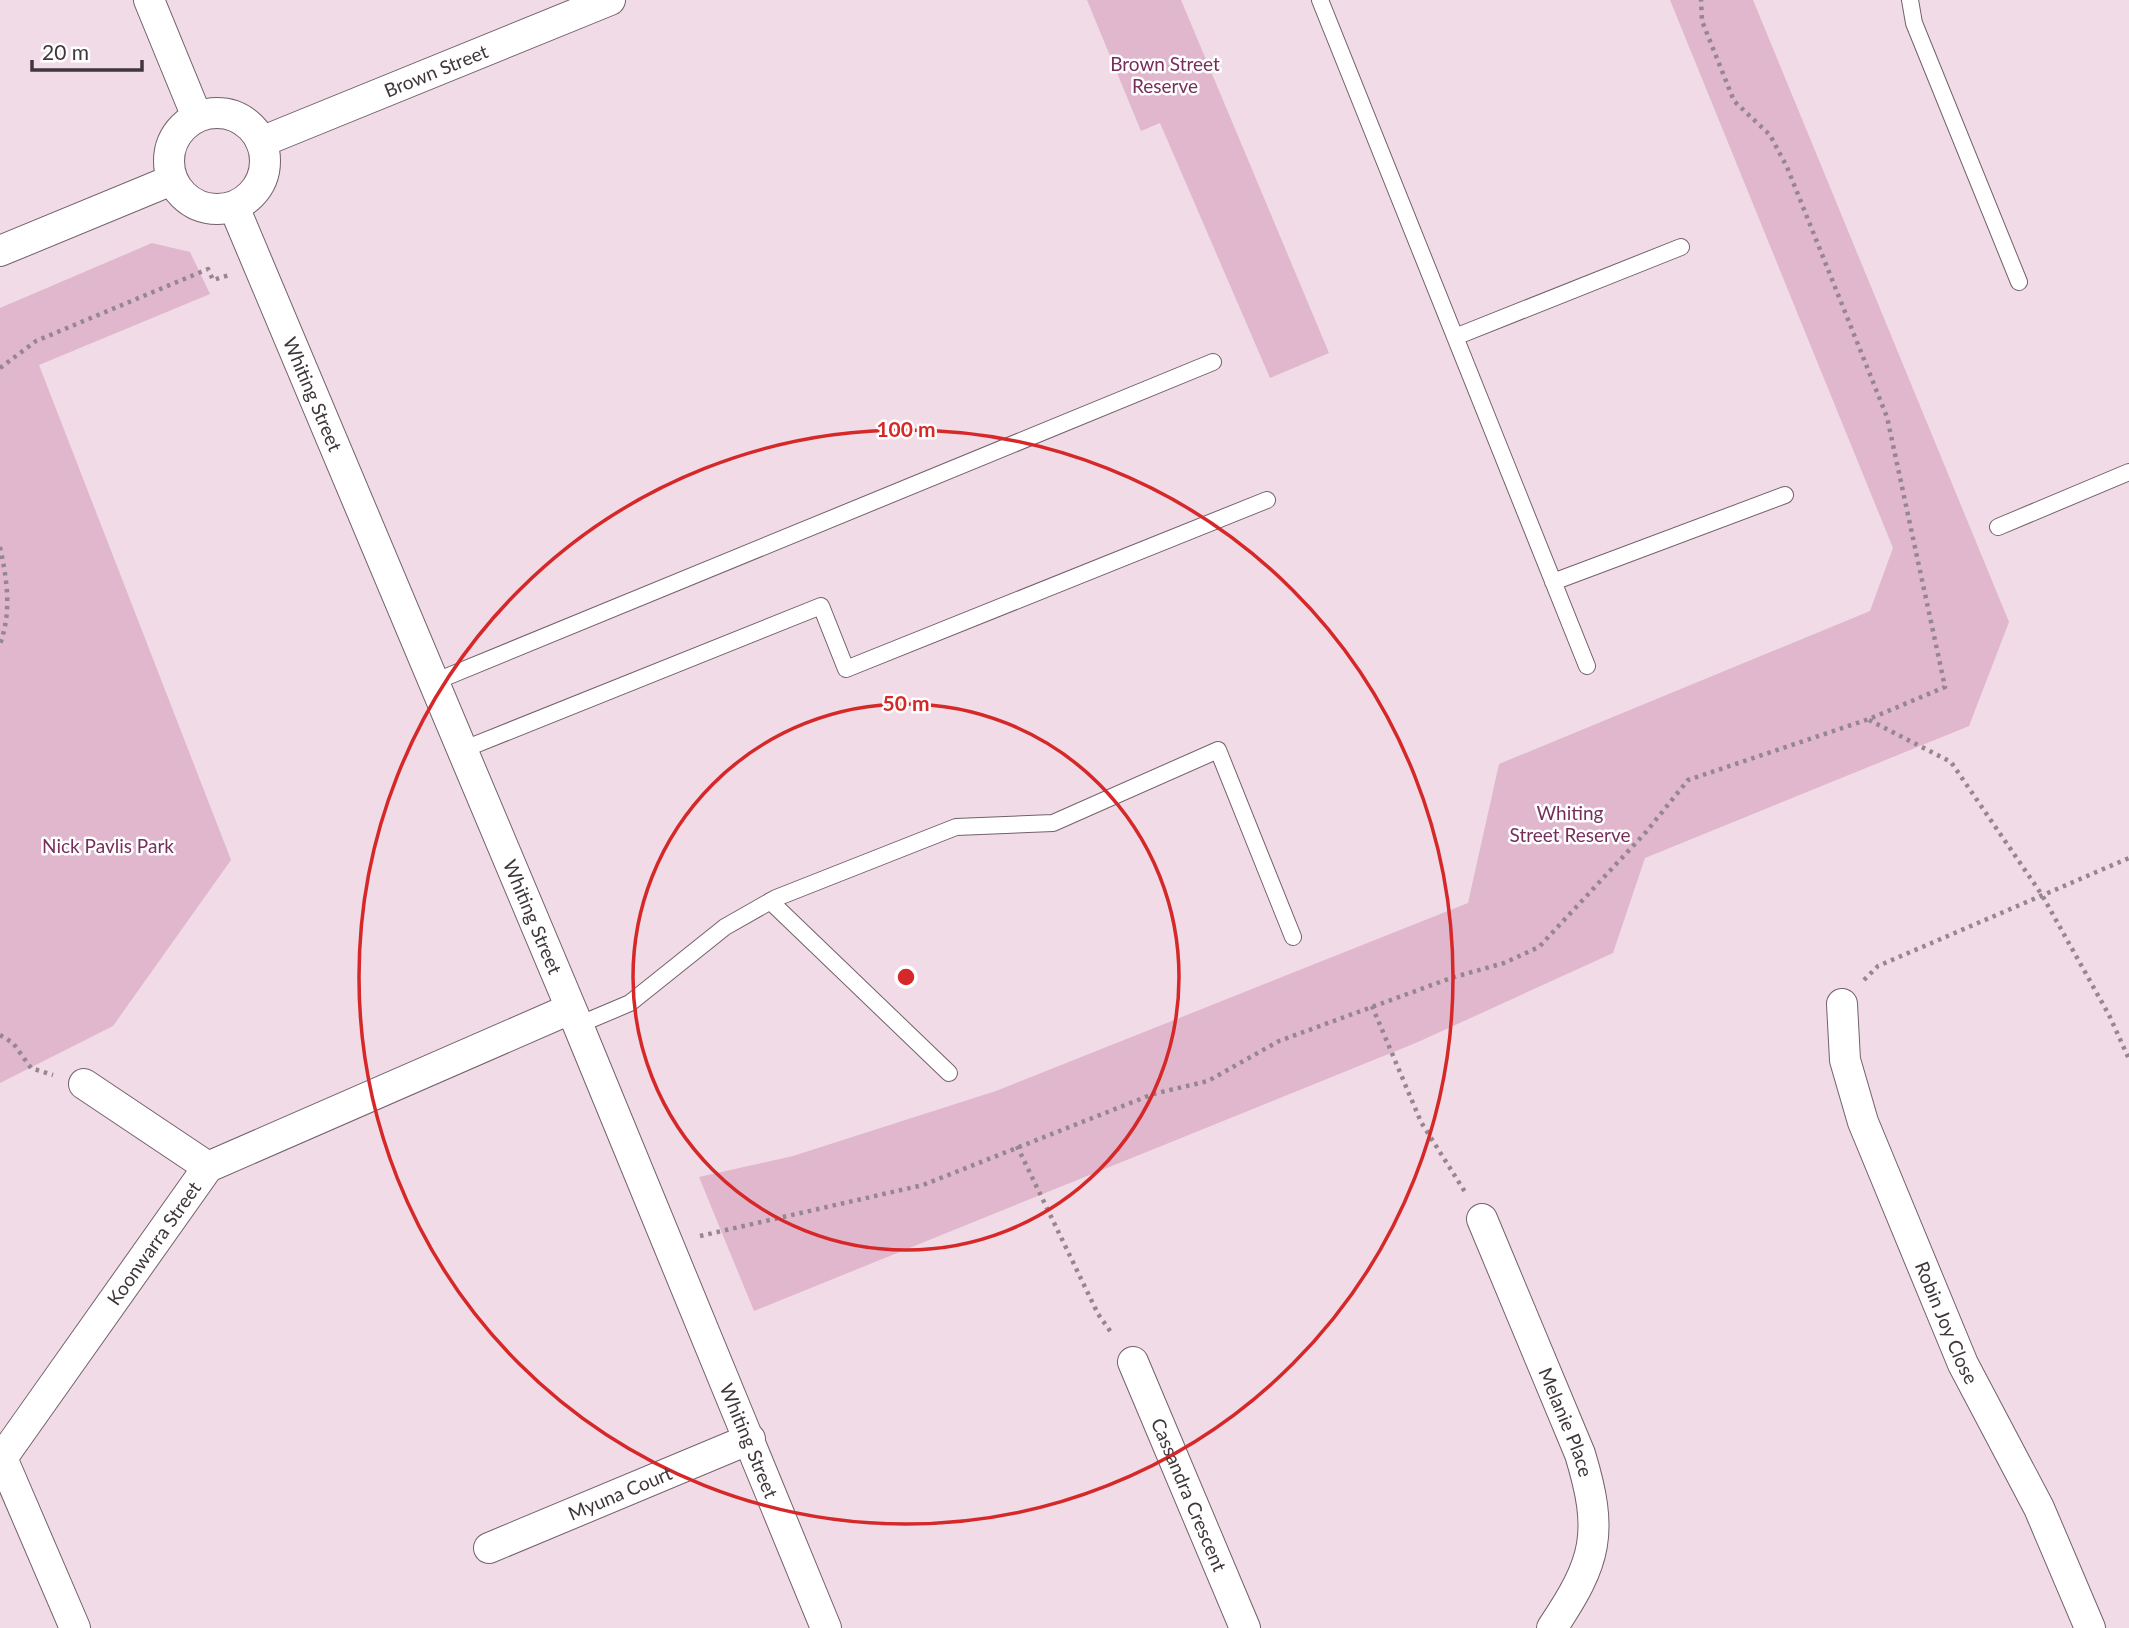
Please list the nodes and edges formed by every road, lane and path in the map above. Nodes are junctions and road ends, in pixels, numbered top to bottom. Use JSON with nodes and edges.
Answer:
{"nodes":[{"id":1,"x":149,"y":0,"type":"edge"},
{"id":2,"x":610,"y":0,"type":"edge"},
{"id":3,"x":1320,"y":0,"type":"edge"},
{"id":4,"x":1701,"y":0,"type":"edge"},
{"id":5,"x":1910,"y":0,"type":"edge"},
{"id":6,"x":197,"y":117,"type":"junction"},
{"id":7,"x":261,"y":142,"type":"junction"},
{"id":8,"x":172,"y":180,"type":"junction"},
{"id":9,"x":234,"y":207,"type":"junction"},
{"id":10,"x":1681,"y":247,"type":"dead end"},
{"id":11,"x":0,"y":251,"type":"edge"},
{"id":12,"x":260,"y":265,"type":"junction"},
{"id":13,"x":2019,"y":282,"type":"dead end"},
{"id":14,"x":1455,"y":337,"type":"junction"},
{"id":15,"x":1213,"y":362,"type":"dead end"},
{"id":16,"x":0,"y":368,"type":"edge"},
{"id":17,"x":2129,"y":472,"type":"edge"},
{"id":18,"x":1785,"y":495,"type":"dead end"},
{"id":19,"x":1267,"y":500,"type":"dead end"},
{"id":20,"x":1998,"y":527,"type":"dead end"},
{"id":21,"x":0,"y":547,"type":"edge"},
{"id":22,"x":1553,"y":582,"type":"junction"},
{"id":23,"x":0,"y":644,"type":"edge"},
{"id":24,"x":1587,"y":666,"type":"dead end"},
{"id":25,"x":434,"y":681,"type":"junction"},
{"id":26,"x":1869,"y":719,"type":"junction"},
{"id":27,"x":462,"y":751,"type":"junction"},
{"id":28,"x":2129,"y":858,"type":"edge"},
{"id":29,"x":2042,"y":895,"type":"junction"},
{"id":30,"x":770,"y":901,"type":"junction"},
{"id":31,"x":1293,"y":937,"type":"dead end"},
{"id":32,"x":1842,"y":1004,"type":"joint"},
{"id":33,"x":1372,"y":1006,"type":"junction"},
{"id":34,"x":574,"y":1017,"type":"junction"},
{"id":35,"x":0,"y":1035,"type":"edge"},
{"id":36,"x":2129,"y":1059,"type":"edge"},
{"id":37,"x":948,"y":1073,"type":"dead end"},
{"id":38,"x":84,"y":1084,"type":"joint"},
{"id":39,"x":1017,"y":1146,"type":"junction"},
{"id":40,"x":208,"y":1167,"type":"junction"},
{"id":41,"x":1482,"y":1219,"type":"joint"},
{"id":42,"x":670,"y":1248,"type":"junction"},
{"id":43,"x":1133,"y":1362,"type":"joint"},
{"id":44,"x":750,"y":1439,"type":"junction"},
{"id":45,"x":1,"y":1459,"type":"edge"},
{"id":46,"x":489,"y":1548,"type":"dead end"},
{"id":47,"x":75,"y":1628,"type":"edge"},
{"id":48,"x":826,"y":1628,"type":"edge"},
{"id":49,"x":1245,"y":1628,"type":"edge"},
{"id":50,"x":1552,"y":1628,"type":"edge"},
{"id":51,"x":2090,"y":1628,"type":"edge"}],
"edges":[{"from":1,"to":6,"type":"street"},
{"from":2,"to":7,"type":"street","name":"Brown Street"},
{"from":3,"to":14,"type":"lane"},
{"from":4,"to":26,"type":"path"},
{"from":5,"to":13,"type":"lane"},
{"from":6,"to":7,"type":"street"},
{"from":6,"to":8,"type":"street"},
{"from":7,"to":9,"type":"street"},
{"from":8,"to":9,"type":"street"},
{"from":8,"to":11,"type":"street"},
{"from":9,"to":12,"type":"street","name":"Whiting Street"},
{"from":10,"to":14,"type":"lane"},
{"from":12,"to":16,"type":"path"},
{"from":12,"to":25,"type":"street","name":"Whiting Street"},
{"from":14,"to":22,"type":"lane"},
{"from":15,"to":25,"type":"lane"},
{"from":17,"to":20,"type":"lane"},
{"from":18,"to":22,"type":"lane"},
{"from":19,"to":27,"type":"lane"},
{"from":21,"to":23,"type":"path"},
{"from":22,"to":24,"type":"lane"},
{"from":25,"to":27,"type":"street","name":"Whiting Street"},
{"from":26,"to":29,"type":"path"},
{"from":26,"to":33,"type":"path"},
{"from":27,"to":34,"type":"street","name":"Whiting Street"},
{"from":28,"to":29,"type":"path"},
{"from":29,"to":32,"type":"path"},
{"from":29,"to":36,"type":"path"},
{"from":30,"to":31,"type":"lane"},
{"from":30,"to":34,"type":"lane"},
{"from":30,"to":37,"type":"lane"},
{"from":32,"to":51,"type":"street","name":"Robin Joy Close"},
{"from":33,"to":39,"type":"path"},
{"from":33,"to":41,"type":"path"},
{"from":34,"to":40,"type":"street","name":"Koonwarra Street"},
{"from":34,"to":42,"type":"street","name":"Whiting Street"},
{"from":35,"to":38,"type":"path"},
{"from":38,"to":40,"type":"street"},
{"from":39,"to":42,"type":"path"},
{"from":39,"to":43,"type":"path"},
{"from":40,"to":45,"type":"street","name":"Koonwarra Street"},
{"from":41,"to":50,"type":"street","name":"Melanie Place"},
{"from":42,"to":44,"type":"street","name":"Whiting Street"},
{"from":43,"to":49,"type":"street","name":"Cassandra Crescent"},
{"from":44,"to":46,"type":"street","name":"Myuna Court"},
{"from":44,"to":48,"type":"street","name":"Whiting Street"},
{"from":45,"to":47,"type":"street","name":"Koonwarra Street"}]}
